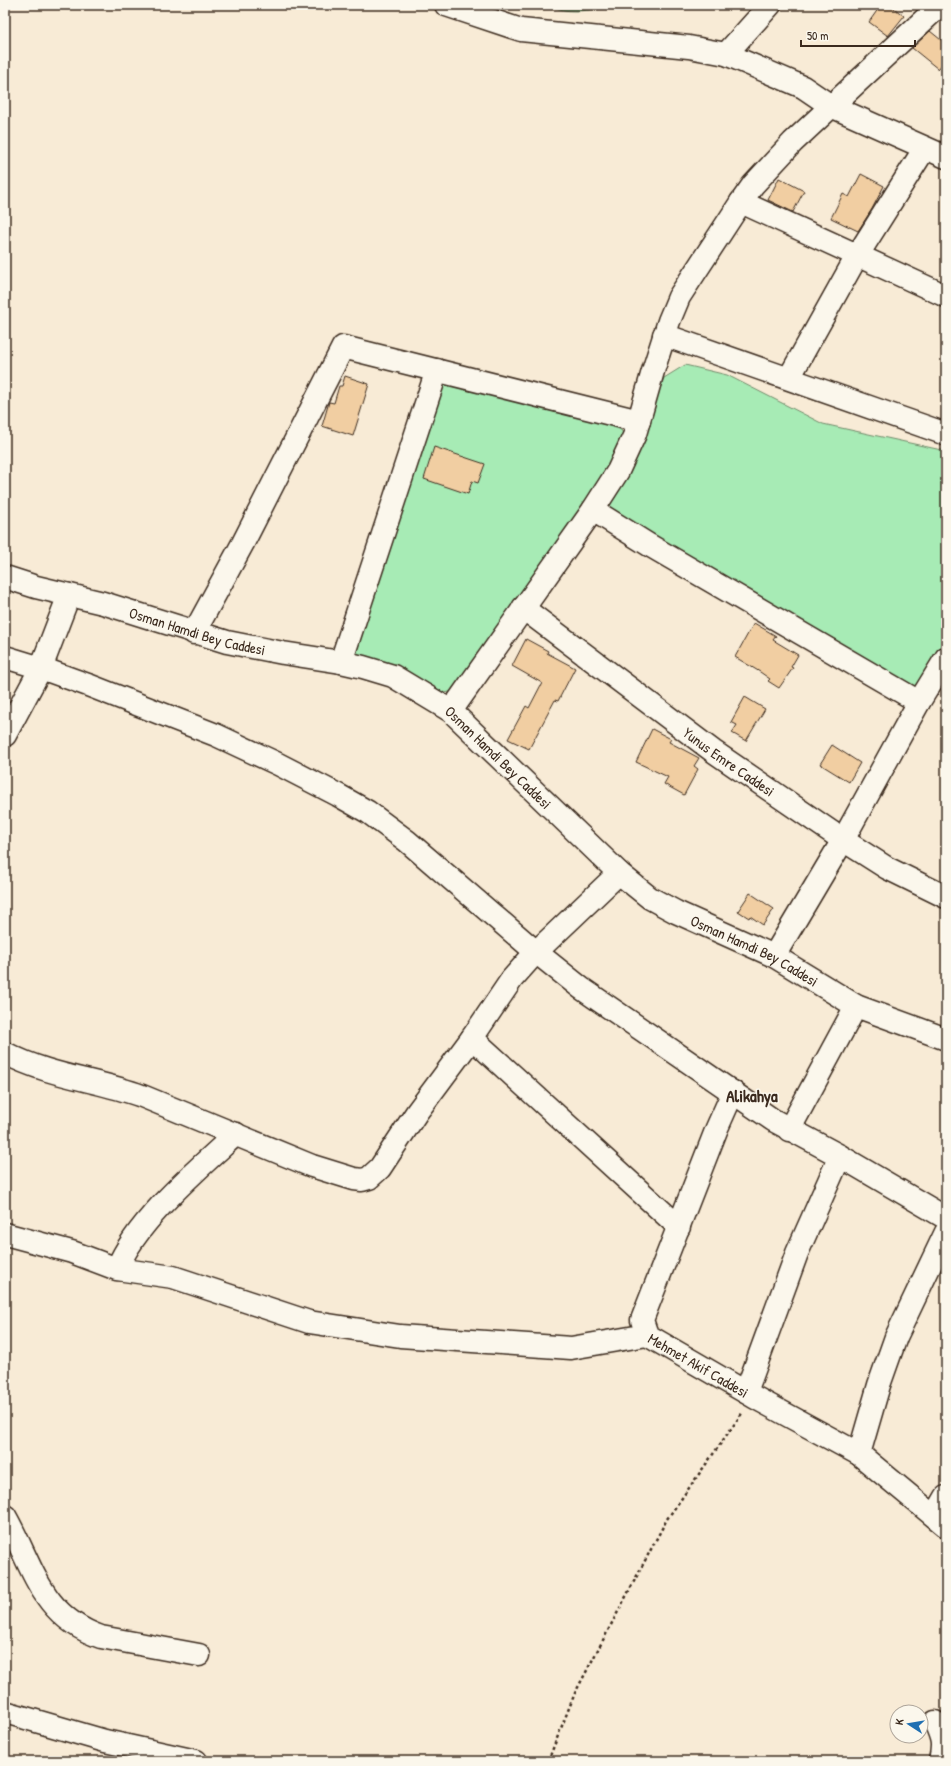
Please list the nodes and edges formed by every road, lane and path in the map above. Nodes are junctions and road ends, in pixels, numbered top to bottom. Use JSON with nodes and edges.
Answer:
{"nodes":[{"id":1,"x":446,"y":5,"type":"edge"},
{"id":2,"x":770,"y":5,"type":"edge"},
{"id":3,"x":939,"y":14,"type":"edge"},
{"id":4,"x":726,"y":54,"type":"junction"},
{"id":5,"x":831,"y":106,"type":"junction"},
{"id":6,"x":924,"y":148,"type":"junction"},
{"id":7,"x":946,"y":157,"type":"edge"},
{"id":8,"x":741,"y":202,"type":"junction"},
{"id":9,"x":857,"y":256,"type":"junction"},
{"id":10,"x":946,"y":296,"type":"edge"},
{"id":11,"x":664,"y":335,"type":"junction"},
{"id":12,"x":437,"y":370,"type":"junction"},
{"id":13,"x":789,"y":378,"type":"junction"},
{"id":14,"x":639,"y":421,"type":"junction"},
{"id":15,"x":946,"y":434,"type":"edge"},
{"id":16,"x":593,"y":510,"type":"junction"},
{"id":17,"x":5,"y":577,"type":"edge"},
{"id":18,"x":69,"y":595,"type":"junction"},
{"id":19,"x":523,"y":608,"type":"junction"},
{"id":20,"x":194,"y":633,"type":"junction"},
{"id":21,"x":5,"y":657,"type":"edge"},
{"id":22,"x":946,"y":658,"type":"edge"},
{"id":23,"x":341,"y":662,"type":"junction"},
{"id":24,"x":41,"y":668,"type":"junction"},
{"id":25,"x":919,"y":702,"type":"junction"},
{"id":26,"x":451,"y":711,"type":"junction"},
{"id":27,"x":5,"y":734,"type":"edge"},
{"id":28,"x":843,"y":840,"type":"junction"},
{"id":29,"x":619,"y":873,"type":"junction"},
{"id":30,"x":946,"y":897,"type":"edge"},
{"id":31,"x":536,"y":952,"type":"junction"},
{"id":32,"x":774,"y":956,"type":"junction"},
{"id":33,"x":856,"y":1006,"type":"junction"},
{"id":34,"x":472,"y":1038,"type":"junction"},
{"id":35,"x":946,"y":1039,"type":"edge"},
{"id":36,"x":5,"y":1053,"type":"edge"},
{"id":37,"x":733,"y":1092,"type":"junction"},
{"id":38,"x":789,"y":1130,"type":"junction"},
{"id":39,"x":236,"y":1134,"type":"junction"},
{"id":40,"x":840,"y":1156,"type":"junction"},
{"id":41,"x":946,"y":1218,"type":"edge"},
{"id":42,"x":679,"y":1227,"type":"junction"},
{"id":43,"x":946,"y":1232,"type":"edge"},
{"id":44,"x":5,"y":1234,"type":"edge"},
{"id":45,"x":117,"y":1269,"type":"junction"},
{"id":46,"x":647,"y":1335,"type":"junction"},
{"id":47,"x":750,"y":1394,"type":"junction"},
{"id":48,"x":859,"y":1454,"type":"junction"},
{"id":49,"x":946,"y":1497,"type":"edge"},
{"id":50,"x":5,"y":1516,"type":"edge"},
{"id":51,"x":940,"y":1521,"type":"edge"},
{"id":52,"x":199,"y":1655,"type":"dead end"},
{"id":53,"x":5,"y":1712,"type":"edge"},
{"id":54,"x":935,"y":1722,"type":"dead end"},
{"id":55,"x":196,"y":1761,"type":"edge"},
{"id":56,"x":548,"y":1761,"type":"edge"},
{"id":57,"x":940,"y":1761,"type":"edge"}],
"edges":[{"from":1,"to":4,"type":"street"},
{"from":2,"to":4,"type":"street"},
{"from":3,"to":5,"type":"street"},
{"from":4,"to":5,"type":"street"},
{"from":5,"to":6,"type":"street"},
{"from":5,"to":8,"type":"street"},
{"from":6,"to":7,"type":"street"},
{"from":6,"to":9,"type":"street"},
{"from":8,"to":9,"type":"street"},
{"from":8,"to":11,"type":"street"},
{"from":9,"to":10,"type":"street"},
{"from":9,"to":13,"type":"street"},
{"from":11,"to":13,"type":"street"},
{"from":11,"to":14,"type":"street"},
{"from":12,"to":14,"type":"street"},
{"from":12,"to":20,"type":"street"},
{"from":12,"to":23,"type":"street"},
{"from":13,"to":15,"type":"street"},
{"from":14,"to":16,"type":"street"},
{"from":16,"to":19,"type":"street"},
{"from":16,"to":25,"type":"street"},
{"from":17,"to":18,"type":"street","name":"Osman Hamdi Bey Caddesi"},
{"from":18,"to":20,"type":"street","name":"Osman Hamdi Bey Caddesi"},
{"from":18,"to":24,"type":"street"},
{"from":19,"to":26,"type":"street"},
{"from":19,"to":28,"type":"street","name":"Yunus Emre Caddesi"},
{"from":20,"to":23,"type":"street","name":"Osman Hamdi Bey Caddesi"},
{"from":21,"to":24,"type":"street"},
{"from":22,"to":25,"type":"street"},
{"from":23,"to":26,"type":"street","name":"Osman Hamdi Bey Caddesi"},
{"from":24,"to":27,"type":"street"},
{"from":24,"to":31,"type":"street"},
{"from":25,"to":28,"type":"street"},
{"from":26,"to":29,"type":"street","name":"Osman Hamdi Bey Caddesi"},
{"from":28,"to":30,"type":"street","name":"Yunus Emre Caddesi"},
{"from":28,"to":32,"type":"street"},
{"from":29,"to":31,"type":"street"},
{"from":29,"to":32,"type":"street","name":"Osman Hamdi Bey Caddesi"},
{"from":31,"to":34,"type":"street"},
{"from":31,"to":37,"type":"street"},
{"from":32,"to":33,"type":"street","name":"Osman Hamdi Bey Caddesi"},
{"from":33,"to":35,"type":"street","name":"Osman Hamdi Bey Caddesi"},
{"from":33,"to":38,"type":"street"},
{"from":34,"to":39,"type":"street"},
{"from":34,"to":42,"type":"street"},
{"from":36,"to":39,"type":"street"},
{"from":37,"to":38,"type":"street"},
{"from":37,"to":42,"type":"street","name":"Mehmet Akif Caddesi"},
{"from":38,"to":40,"type":"street"},
{"from":39,"to":45,"type":"street"},
{"from":40,"to":41,"type":"street"},
{"from":40,"to":47,"type":"street"},
{"from":42,"to":46,"type":"street","name":"Mehmet Akif Caddesi"},
{"from":43,"to":48,"type":"street"},
{"from":44,"to":45,"type":"street"},
{"from":45,"to":46,"type":"street"},
{"from":46,"to":47,"type":"street","name":"Mehmet Akif Caddesi"},
{"from":47,"to":48,"type":"street","name":"Mehmet Akif Caddesi"},
{"from":47,"to":56,"type":"path"},
{"from":48,"to":51,"type":"street","name":"Mehmet Akif Caddesi"},
{"from":49,"to":51,"type":"street"},
{"from":50,"to":52,"type":"street"},
{"from":53,"to":55,"type":"street"},
{"from":54,"to":57,"type":"street"}]}
